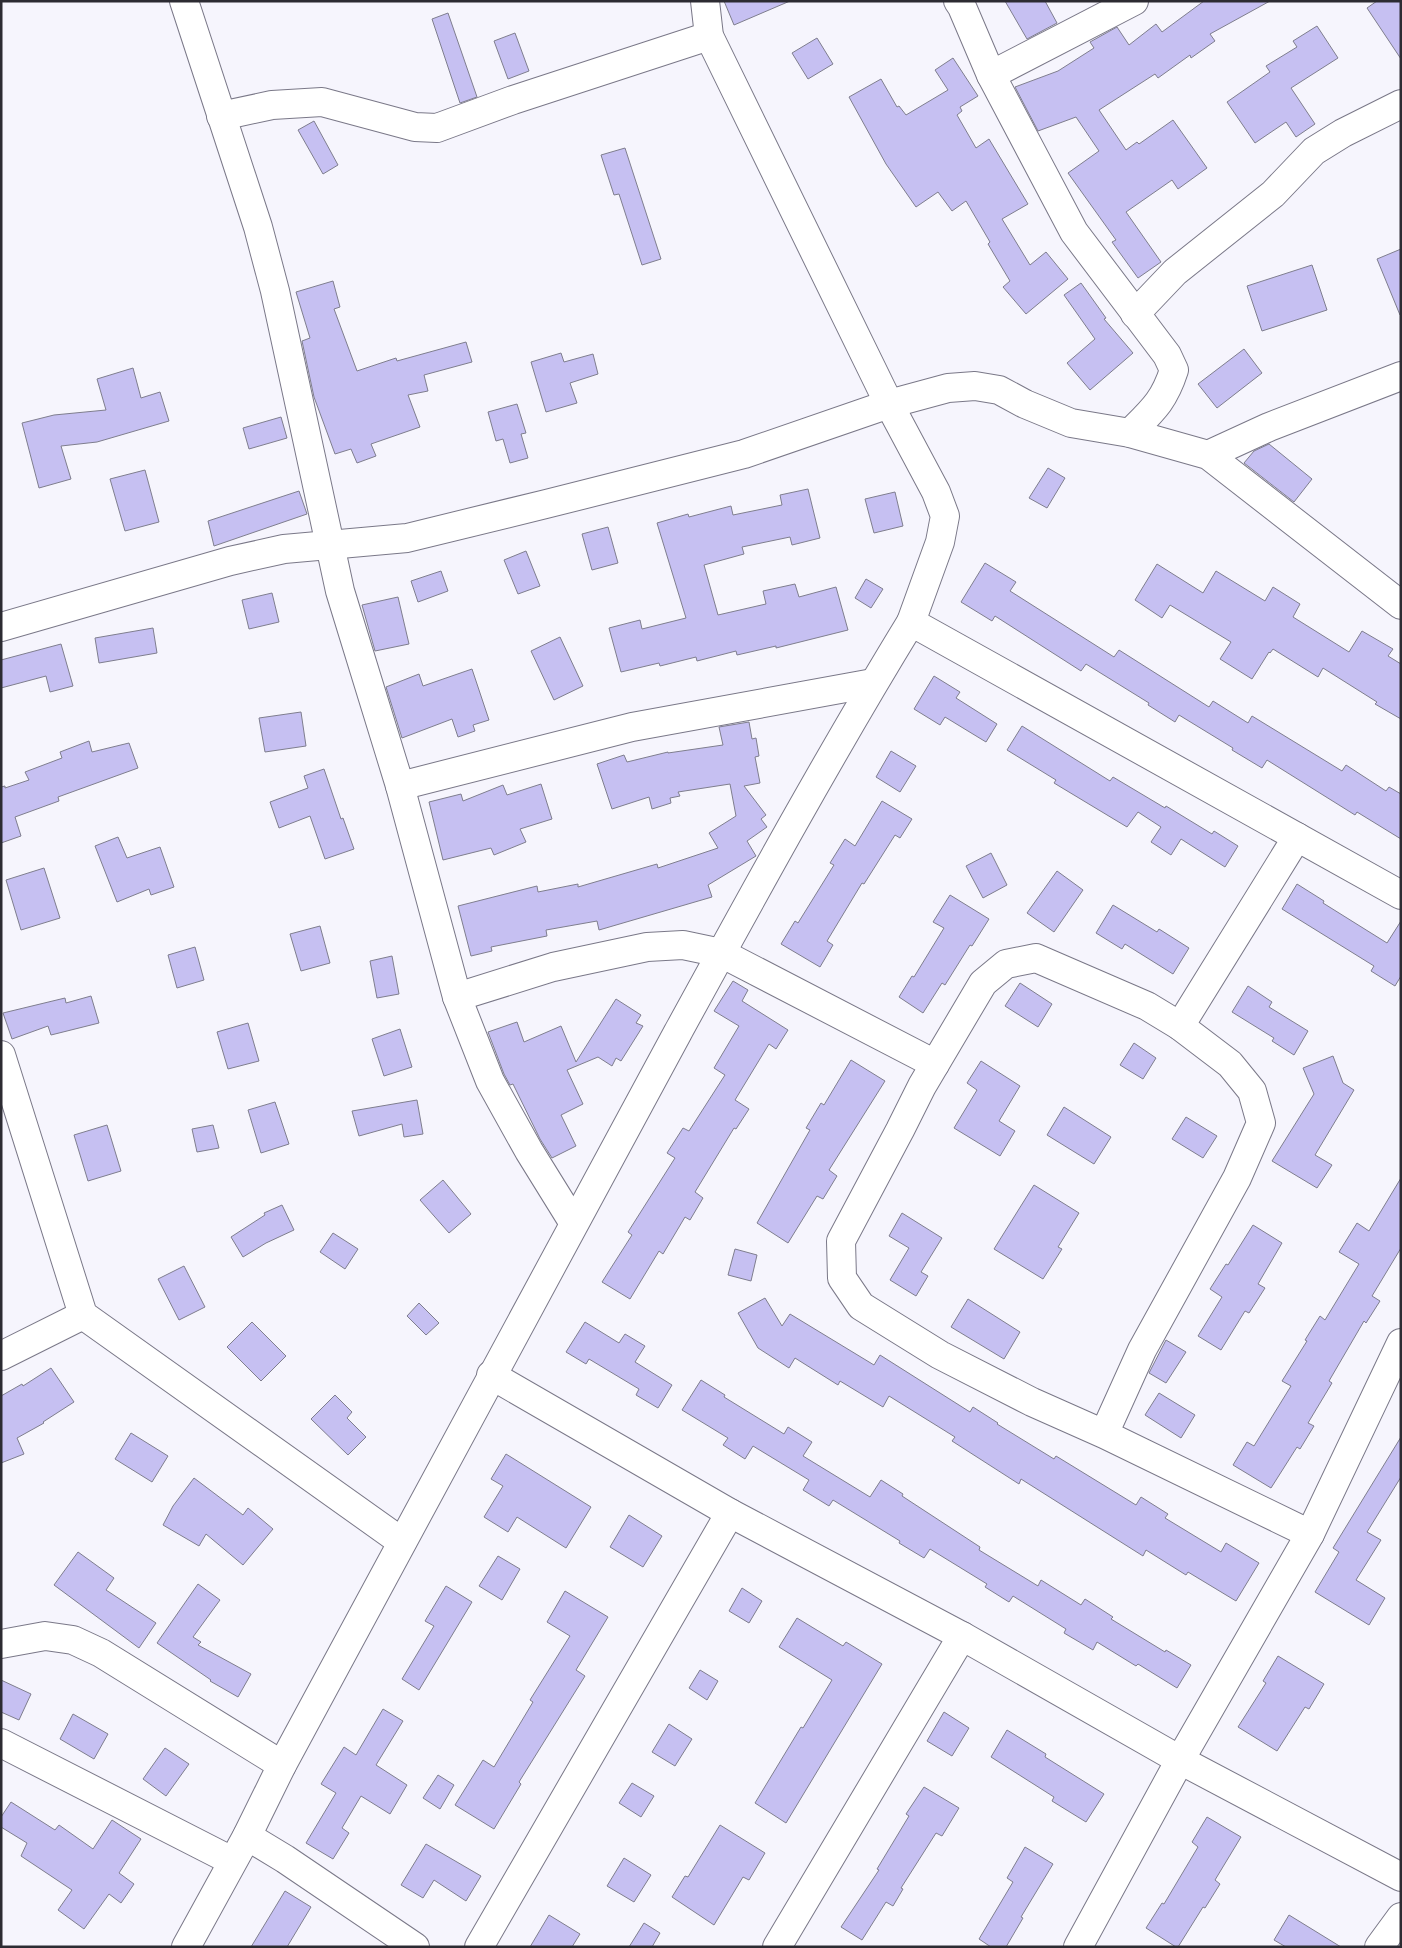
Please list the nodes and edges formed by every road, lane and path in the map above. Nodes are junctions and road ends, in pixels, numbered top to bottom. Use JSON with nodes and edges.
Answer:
{"nodes":[{"id":1,"x":184,"y":1,"type":"edge"},
{"id":2,"x":705,"y":1,"type":"edge"},
{"id":3,"x":958,"y":1,"type":"edge"},
{"id":4,"x":1134,"y":1,"type":"edge"},
{"id":5,"x":709,"y":36,"type":"junction"},
{"id":6,"x":991,"y":75,"type":"junction"},
{"id":7,"x":1401,"y":104,"type":"edge"},
{"id":8,"x":221,"y":116,"type":"junction"},
{"id":9,"x":1135,"y":314,"type":"junction"},
{"id":10,"x":1401,"y":376,"type":"edge"},
{"id":11,"x":889,"y":404,"type":"junction"},
{"id":12,"x":1130,"y":432,"type":"junction"},
{"id":13,"x":1208,"y":455,"type":"junction"},
{"id":14,"x":330,"y":543,"type":"junction"},
{"id":15,"x":1401,"y":605,"type":"edge"},
{"id":16,"x":911,"y":622,"type":"junction"},
{"id":17,"x":1,"y":627,"type":"edge"},
{"id":18,"x":873,"y":683,"type":"junction"},
{"id":19,"x":400,"y":786,"type":"junction"},
{"id":20,"x":1298,"y":837,"type":"junction"},
{"id":21,"x":1401,"y":895,"type":"edge"},
{"id":22,"x":721,"y":953,"type":"junction"},
{"id":23,"x":457,"y":997,"type":"junction"},
{"id":24,"x":1180,"y":1026,"type":"junction"},
{"id":25,"x":935,"y":1064,"type":"junction"},
{"id":26,"x":4,"y":1070,"type":"edge"},
{"id":27,"x":573,"y":1222,"type":"junction"},
{"id":28,"x":83,"y":1315,"type":"junction"},
{"id":29,"x":1401,"y":1343,"type":"edge"},
{"id":30,"x":1,"y":1356,"type":"edge"},
{"id":31,"x":491,"y":1375,"type":"junction"},
{"id":32,"x":1104,"y":1434,"type":"junction"},
{"id":33,"x":730,"y":1513,"type":"junction"},
{"id":34,"x":1310,"y":1534,"type":"junction"},
{"id":35,"x":402,"y":1542,"type":"junction"},
{"id":36,"x":962,"y":1636,"type":"junction"},
{"id":37,"x":1,"y":1644,"type":"edge"},
{"id":38,"x":1,"y":1742,"type":"edge"},
{"id":39,"x":1180,"y":1760,"type":"junction"},
{"id":40,"x":282,"y":1765,"type":"junction"},
{"id":41,"x":247,"y":1836,"type":"junction"},
{"id":42,"x":232,"y":1861,"type":"junction"},
{"id":43,"x":1401,"y":1876,"type":"edge"},
{"id":44,"x":1401,"y":1917,"type":"edge"},
{"id":45,"x":186,"y":1947,"type":"edge"},
{"id":46,"x":415,"y":1947,"type":"edge"},
{"id":47,"x":479,"y":1947,"type":"edge"},
{"id":48,"x":777,"y":1947,"type":"edge"},
{"id":49,"x":1078,"y":1947,"type":"edge"},
{"id":50,"x":1379,"y":1947,"type":"edge"}],
"edges":[{"from":1,"to":8,"type":"street"},
{"from":2,"to":5,"type":"street"},
{"from":3,"to":6,"type":"street"},
{"from":4,"to":6,"type":"street"},
{"from":5,"to":8,"type":"street"},
{"from":5,"to":11,"type":"street"},
{"from":6,"to":9,"type":"street"},
{"from":7,"to":9,"type":"street"},
{"from":8,"to":14,"type":"street"},
{"from":9,"to":12,"type":"street"},
{"from":10,"to":13,"type":"street"},
{"from":11,"to":12,"type":"street"},
{"from":11,"to":14,"type":"street"},
{"from":11,"to":16,"type":"street"},
{"from":12,"to":13,"type":"street"},
{"from":13,"to":15,"type":"street"},
{"from":14,"to":17,"type":"street"},
{"from":14,"to":19,"type":"street"},
{"from":16,"to":18,"type":"street"},
{"from":16,"to":20,"type":"street"},
{"from":18,"to":19,"type":"street"},
{"from":18,"to":22,"type":"street"},
{"from":19,"to":23,"type":"street"},
{"from":20,"to":21,"type":"street"},
{"from":20,"to":24,"type":"street"},
{"from":22,"to":23,"type":"street"},
{"from":22,"to":25,"type":"street"},
{"from":22,"to":27,"type":"street"},
{"from":23,"to":27,"type":"street"},
{"from":24,"to":25,"type":"street"},
{"from":24,"to":32,"type":"street"},
{"from":25,"to":32,"type":"street"},
{"from":26,"to":28,"type":"street"},
{"from":27,"to":31,"type":"street"},
{"from":28,"to":30,"type":"street"},
{"from":28,"to":35,"type":"street"},
{"from":29,"to":34,"type":"street"},
{"from":31,"to":33,"type":"street"},
{"from":31,"to":35,"type":"street"},
{"from":32,"to":34,"type":"street"},
{"from":33,"to":36,"type":"street"},
{"from":33,"to":47,"type":"street"},
{"from":34,"to":39,"type":"street"},
{"from":35,"to":40,"type":"street"},
{"from":36,"to":39,"type":"street"},
{"from":36,"to":48,"type":"street"},
{"from":37,"to":40,"type":"street"},
{"from":38,"to":42,"type":"street"},
{"from":39,"to":43,"type":"street"},
{"from":39,"to":49,"type":"street"},
{"from":40,"to":41,"type":"street"},
{"from":41,"to":42,"type":"street"},
{"from":41,"to":46,"type":"street"},
{"from":42,"to":45,"type":"street"},
{"from":44,"to":50,"type":"street"}]}
